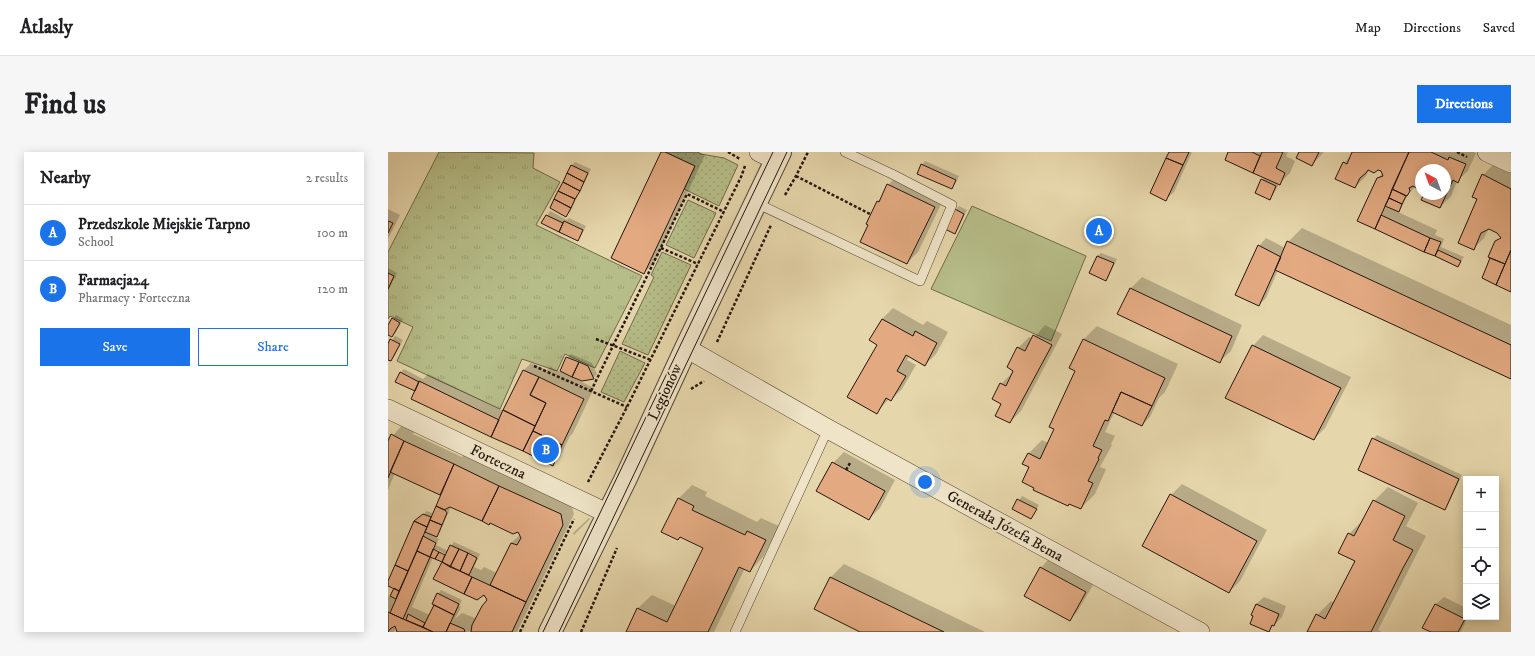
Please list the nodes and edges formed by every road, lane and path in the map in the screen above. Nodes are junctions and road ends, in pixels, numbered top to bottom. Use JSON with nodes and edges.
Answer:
{"nodes":[{"id":1,"x":728,"y":152,"type":"edge"},
{"id":2,"x":808,"y":152,"type":"edge"},
{"id":3,"x":845,"y":152,"type":"edge"},
{"id":4,"x":1487,"y":152,"type":"edge"},
{"id":5,"x":733,"y":153,"type":"edge"},
{"id":6,"x":772,"y":155,"type":"edge"},
{"id":7,"x":1511,"y":163,"type":"edge"},
{"id":8,"x":796,"y":176,"type":"junction"},
{"id":9,"x":756,"y":204,"type":"junction"},
{"id":10,"x":724,"y":212,"type":"junction"},
{"id":11,"x":777,"y":214,"type":"junction"},
{"id":12,"x":870,"y":214,"type":"dead end"},
{"id":13,"x":661,"y":248,"type":"junction"},
{"id":14,"x":698,"y":264,"type":"junction"},
{"id":15,"x":596,"y":338,"type":"dead end"},
{"id":16,"x":613,"y":345,"type":"junction"},
{"id":17,"x":686,"y":348,"type":"junction"},
{"id":18,"x":718,"y":348,"type":"dead end"},
{"id":19,"x":651,"y":360,"type":"junction"},
{"id":20,"x":534,"y":366,"type":"dead end"},
{"id":21,"x":591,"y":391,"type":"junction"},
{"id":22,"x":627,"y":407,"type":"junction"},
{"id":23,"x":388,"y":409,"type":"edge"},
{"id":24,"x":828,"y":429,"type":"junction"},
{"id":25,"x":586,"y":485,"type":"dead end"},
{"id":26,"x":572,"y":514,"type":"dead end"},
{"id":27,"x":609,"y":514,"type":"junction"},
{"id":28,"x":520,"y":632,"type":"edge"},
{"id":29,"x":550,"y":632,"type":"edge"},
{"id":30,"x":735,"y":632,"type":"edge"},
{"id":31,"x":1200,"y":632,"type":"edge"}],
"edges":[{"from":1,"to":5,"type":"path"},
{"from":2,"to":8,"type":"path"},
{"from":3,"to":11,"type":"lane"},
{"from":4,"to":7,"type":"street"},
{"from":5,"to":10,"type":"path"},
{"from":6,"to":9,"type":"street","name":"Legionów"},
{"from":8,"to":11,"type":"path"},
{"from":8,"to":12,"type":"path"},
{"from":9,"to":11,"type":"lane"},
{"from":9,"to":17,"type":"street","name":"Legionów"},
{"from":10,"to":13,"type":"path"},
{"from":10,"to":14,"type":"path"},
{"from":11,"to":18,"type":"path"},
{"from":13,"to":14,"type":"path"},
{"from":13,"to":16,"type":"path"},
{"from":14,"to":19,"type":"path"},
{"from":15,"to":16,"type":"path"},
{"from":16,"to":19,"type":"path"},
{"from":16,"to":21,"type":"path"},
{"from":17,"to":24,"type":"street","name":"Generała Józefa Bema"},
{"from":17,"to":27,"type":"street","name":"Legionów"},
{"from":19,"to":22,"type":"path"},
{"from":20,"to":21,"type":"path"},
{"from":21,"to":22,"type":"path"},
{"from":22,"to":25,"type":"path"},
{"from":23,"to":27,"type":"street","name":"Forteczna"},
{"from":24,"to":30,"type":"lane"},
{"from":24,"to":31,"type":"street","name":"Generała Józefa Bema"},
{"from":26,"to":28,"type":"path"},
{"from":27,"to":29,"type":"street","name":"Legionów"}]}
